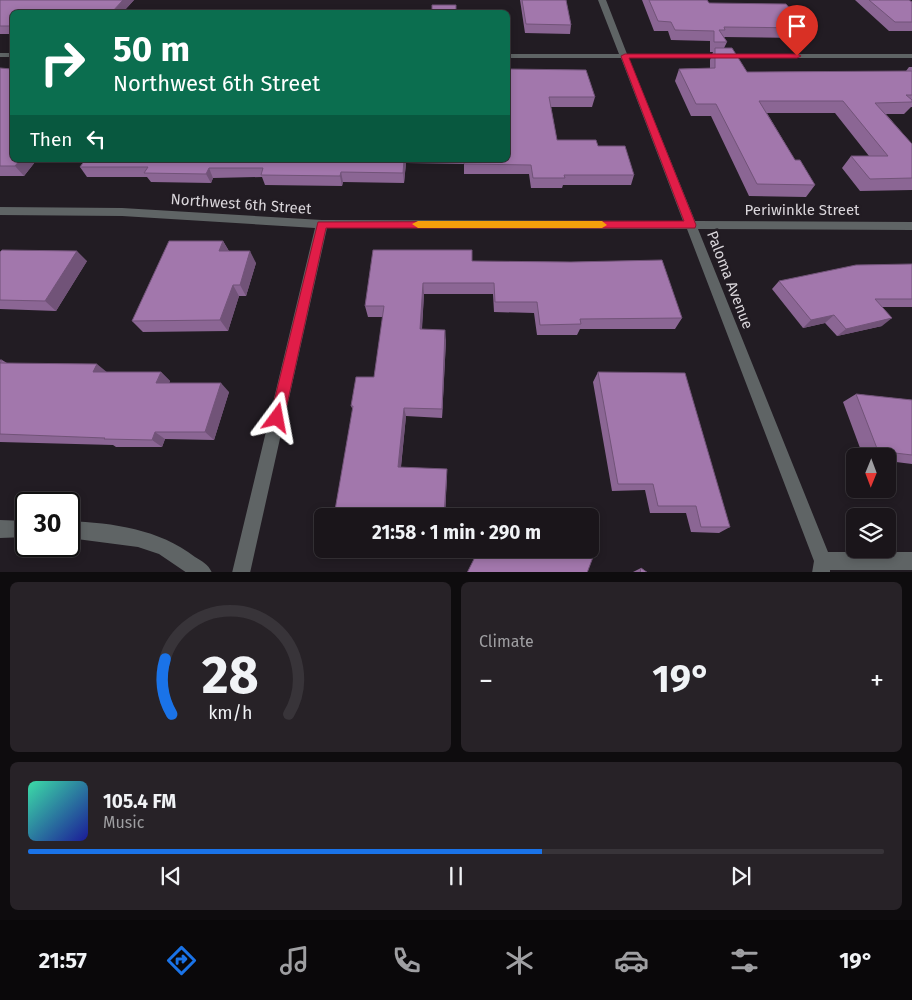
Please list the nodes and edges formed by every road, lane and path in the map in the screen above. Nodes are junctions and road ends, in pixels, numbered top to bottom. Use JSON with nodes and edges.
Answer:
{"nodes":[{"id":1,"x":602,"y":0,"type":"edge"},
{"id":2,"x":510,"y":56,"type":"edge"},
{"id":3,"x":625,"y":56,"type":"junction"},
{"id":4,"x":912,"y":56,"type":"edge"},
{"id":5,"x":0,"y":211,"type":"edge"},
{"id":6,"x":322,"y":224,"type":"junction"},
{"id":7,"x":691,"y":225,"type":"junction"},
{"id":8,"x":912,"y":226,"type":"edge"},
{"id":9,"x":0,"y":528,"type":"edge"},
{"id":10,"x":15,"y":529,"type":"edge"},
{"id":11,"x":80,"y":530,"type":"edge"},
{"id":12,"x":912,"y":561,"type":"edge"},
{"id":13,"x":822,"y":567,"type":"edge"},
{"id":14,"x":202,"y":572,"type":"edge"},
{"id":15,"x":241,"y":572,"type":"edge"}],
"edges":[{"from":1,"to":3,"type":"street","name":"Paloma Avenue"},
{"from":2,"to":3,"type":"street"},
{"from":3,"to":4,"type":"street"},
{"from":3,"to":7,"type":"street","name":"Paloma Avenue"},
{"from":5,"to":6,"type":"street","name":"Northwest 6th Street"},
{"from":6,"to":7,"type":"street","name":"Northwest 6th Street"},
{"from":6,"to":15,"type":"street"},
{"from":7,"to":8,"type":"street","name":"Periwinkle Street"},
{"from":7,"to":13,"type":"street","name":"Paloma Avenue"},
{"from":9,"to":10,"type":"street"},
{"from":11,"to":14,"type":"street"},
{"from":12,"to":13,"type":"street"}]}
